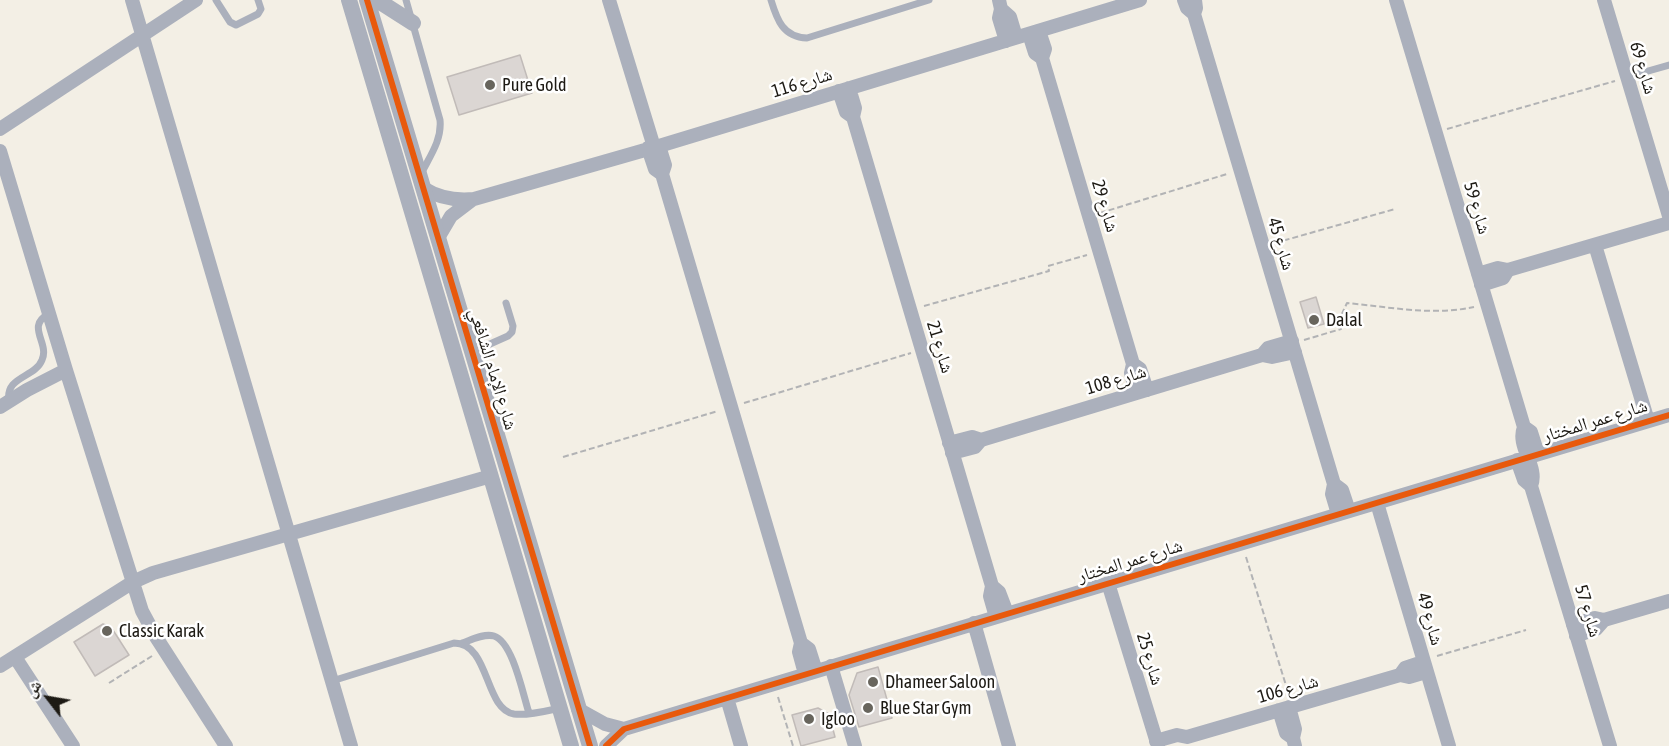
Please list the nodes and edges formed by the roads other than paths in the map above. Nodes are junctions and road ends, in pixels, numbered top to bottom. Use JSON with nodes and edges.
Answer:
{"nodes":[{"id":1,"x":132,"y":0,"type":"edge"},
{"id":2,"x":196,"y":0,"type":"edge"},
{"id":3,"x":216,"y":0,"type":"edge"},
{"id":4,"x":258,"y":0,"type":"edge"},
{"id":5,"x":349,"y":0,"type":"edge"},
{"id":6,"x":367,"y":0,"type":"edge"},
{"id":7,"x":376,"y":0,"type":"edge"},
{"id":8,"x":406,"y":0,"type":"edge"},
{"id":9,"x":609,"y":0,"type":"edge"},
{"id":10,"x":771,"y":0,"type":"edge"},
{"id":11,"x":928,"y":0,"type":"edge"},
{"id":12,"x":1140,"y":0,"type":"edge"},
{"id":13,"x":1184,"y":0,"type":"edge"},
{"id":14,"x":1396,"y":0,"type":"edge"},
{"id":15,"x":1604,"y":0,"type":"edge"},
{"id":16,"x":1000,"y":4,"type":"edge"},
{"id":17,"x":1194,"y":7,"type":"edge"},
{"id":18,"x":413,"y":23,"type":"junction"},
{"id":19,"x":142,"y":35,"type":"junction"},
{"id":20,"x":1023,"y":36,"type":"junction"},
{"id":21,"x":1669,"y":65,"type":"edge"},
{"id":22,"x":1627,"y":78,"type":"junction"},
{"id":23,"x":844,"y":89,"type":"junction"},
{"id":24,"x":0,"y":129,"type":"edge"},
{"id":25,"x":654,"y":147,"type":"junction"},
{"id":26,"x":0,"y":151,"type":"edge"},
{"id":27,"x":421,"y":182,"type":"junction"},
{"id":28,"x":474,"y":199,"type":"junction"},
{"id":29,"x":1669,"y":216,"type":"edge"},
{"id":30,"x":1669,"y":223,"type":"edge"},
{"id":31,"x":438,"y":238,"type":"junction"},
{"id":32,"x":1594,"y":245,"type":"junction"},
{"id":33,"x":1480,"y":280,"type":"junction"},
{"id":34,"x":506,"y":303,"type":"dead end"},
{"id":35,"x":49,"y":314,"type":"junction"},
{"id":36,"x":1293,"y":346,"type":"junction"},
{"id":37,"x":473,"y":355,"type":"junction"},
{"id":38,"x":66,"y":370,"type":"junction"},
{"id":39,"x":1141,"y":391,"type":"junction"},
{"id":40,"x":5,"y":405,"type":"edge"},
{"id":41,"x":1669,"y":415,"type":"edge"},
{"id":42,"x":1648,"y":421,"type":"junction"},
{"id":43,"x":951,"y":448,"type":"junction"},
{"id":44,"x":1528,"y":457,"type":"junction"},
{"id":45,"x":491,"y":476,"type":"junction"},
{"id":46,"x":1377,"y":502,"type":"junction"},
{"id":47,"x":1344,"y":512,"type":"junction"},
{"id":48,"x":289,"y":534,"type":"junction"},
{"id":49,"x":133,"y":582,"type":"junction"},
{"id":50,"x":1108,"y":583,"type":"junction"},
{"id":51,"x":1669,"y":601,"type":"edge"},
{"id":52,"x":1001,"y":615,"type":"junction"},
{"id":53,"x":974,"y":624,"type":"junction"},
{"id":54,"x":1575,"y":630,"type":"junction"},
{"id":55,"x":462,"y":643,"type":"junction"},
{"id":56,"x":15,"y":657,"type":"junction"},
{"id":57,"x":1424,"y":665,"type":"junction"},
{"id":58,"x":0,"y":666,"type":"edge"},
{"id":59,"x":831,"y":666,"type":"junction"},
{"id":60,"x":811,"y":672,"type":"junction"},
{"id":61,"x":332,"y":681,"type":"junction"},
{"id":62,"x":727,"y":698,"type":"junction"},
{"id":63,"x":560,"y":708,"type":"junction"},
{"id":64,"x":1287,"y":708,"type":"junction"},
{"id":65,"x":578,"y":709,"type":"junction"},
{"id":66,"x":529,"y":713,"type":"junction"},
{"id":67,"x":624,"y":729,"type":"junction"},
{"id":68,"x":1182,"y":741,"type":"edge"},
{"id":69,"x":1294,"y":742,"type":"edge"},
{"id":70,"x":1157,"y":744,"type":"edge"},
{"id":71,"x":1606,"y":745,"type":"edge"},
{"id":72,"x":73,"y":746,"type":"edge"},
{"id":73,"x":226,"y":746,"type":"edge"},
{"id":74,"x":351,"y":746,"type":"edge"},
{"id":75,"x":572,"y":746,"type":"edge"},
{"id":76,"x":590,"y":746,"type":"edge"},
{"id":77,"x":606,"y":746,"type":"edge"},
{"id":78,"x":741,"y":746,"type":"edge"},
{"id":79,"x":855,"y":746,"type":"edge"},
{"id":80,"x":1009,"y":746,"type":"edge"},
{"id":81,"x":1449,"y":746,"type":"edge"}],
"edges":[{"from":1,"to":19,"type":"street"},
{"from":2,"to":19,"type":"street"},
{"from":3,"to":4,"type":"lane"},
{"from":5,"to":45,"type":"street","name":"شارع الإمام الشافعي"},
{"from":6,"to":27,"type":"street","name":"شارع الإمام الشافعي"},
{"from":7,"to":18,"type":"street"},
{"from":8,"to":18,"type":"lane"},
{"from":9,"to":25,"type":"street"},
{"from":10,"to":11,"type":"lane"},
{"from":12,"to":20,"type":"street","name":"شارع 116"},
{"from":13,"to":17,"type":"street","name":"شارع 45"},
{"from":14,"to":33,"type":"street","name":"شارع 59"},
{"from":15,"to":22,"type":"street","name":"شارع 69"},
{"from":16,"to":20,"type":"street","name":"شارع 29"},
{"from":17,"to":36,"type":"street","name":"شارع 45"},
{"from":18,"to":27,"type":"lane"},
{"from":19,"to":24,"type":"street"},
{"from":19,"to":48,"type":"street"},
{"from":20,"to":23,"type":"street","name":"شارع 116"},
{"from":20,"to":39,"type":"street","name":"شارع 29"},
{"from":21,"to":22,"type":"lane"},
{"from":22,"to":29,"type":"street","name":"شارع 69"},
{"from":23,"to":25,"type":"street","name":"شارع 116"},
{"from":23,"to":43,"type":"street","name":"شارع 21"},
{"from":25,"to":28,"type":"street","name":"شارع 116"},
{"from":25,"to":60,"type":"street"},
{"from":26,"to":35,"type":"street"},
{"from":27,"to":28,"type":"street","name":"شارع 116"},
{"from":27,"to":31,"type":"street","name":"شارع الإمام الشافعي"},
{"from":28,"to":31,"type":"street","name":"شارع 116"},
{"from":30,"to":32,"type":"street"},
{"from":31,"to":37,"type":"street","name":"شارع الإمام الشافعي"},
{"from":32,"to":33,"type":"street"},
{"from":32,"to":42,"type":"street"},
{"from":33,"to":44,"type":"street","name":"شارع 59"},
{"from":34,"to":37,"type":"lane"},
{"from":35,"to":38,"type":"street"},
{"from":35,"to":40,"type":"lane"},
{"from":36,"to":39,"type":"street","name":"شارع 108"},
{"from":36,"to":47,"type":"street","name":"شارع 45"},
{"from":37,"to":65,"type":"street","name":"شارع الإمام الشافعي"},
{"from":38,"to":40,"type":"street"},
{"from":38,"to":49,"type":"street"},
{"from":39,"to":43,"type":"street","name":"شارع 108"},
{"from":41,"to":42,"type":"street","name":"شارع عمر المختار"},
{"from":42,"to":44,"type":"street","name":"شارع عمر المختار"},
{"from":43,"to":52,"type":"street","name":"شارع 21"},
{"from":44,"to":46,"type":"street","name":"شارع عمر المختار"},
{"from":44,"to":54,"type":"street","name":"شارع 57"},
{"from":45,"to":48,"type":"street"},
{"from":45,"to":63,"type":"street","name":"شارع الإمام الشافعي"},
{"from":46,"to":47,"type":"street","name":"شارع عمر المختار"},
{"from":46,"to":57,"type":"street","name":"شارع 49"},
{"from":47,"to":50,"type":"street","name":"شارع عمر المختار"},
{"from":48,"to":49,"type":"street"},
{"from":48,"to":61,"type":"street"},
{"from":49,"to":56,"type":"street"},
{"from":49,"to":73,"type":"street"},
{"from":50,"to":52,"type":"street","name":"شارع عمر المختار"},
{"from":50,"to":70,"type":"street","name":"شارع 25"},
{"from":51,"to":54,"type":"street"},
{"from":52,"to":53,"type":"street","name":"شارع عمر المختار"},
{"from":53,"to":59,"type":"street","name":"شارع عمر المختار"},
{"from":53,"to":80,"type":"street"},
{"from":54,"to":71,"type":"street","name":"شارع 57"},
{"from":55,"to":61,"type":"lane"},
{"from":55,"to":66,"type":"lane"},
{"from":55,"to":66,"type":"lane"},
{"from":56,"to":58,"type":"street"},
{"from":56,"to":72,"type":"street"},
{"from":57,"to":64,"type":"street","name":"شارع 106"},
{"from":57,"to":81,"type":"street","name":"شارع 49"},
{"from":59,"to":60,"type":"street","name":"شارع عمر المختار"},
{"from":59,"to":79,"type":"street"},
{"from":60,"to":62,"type":"street","name":"شارع عمر المختار"},
{"from":61,"to":74,"type":"street"},
{"from":62,"to":67,"type":"street","name":"شارع عمر المختار"},
{"from":62,"to":78,"type":"street"},
{"from":63,"to":66,"type":"lane"},
{"from":63,"to":75,"type":"street","name":"شارع الإمام الشافعي"},
{"from":64,"to":68,"type":"street","name":"شارع 106"},
{"from":64,"to":69,"type":"street"},
{"from":65,"to":67,"type":"street"},
{"from":65,"to":76,"type":"street","name":"شارع الإمام الشافعي"},
{"from":67,"to":77,"type":"street","name":"شارع عمر المختار"},
{"from":68,"to":70,"type":"street","name":"شارع 106"}]}
